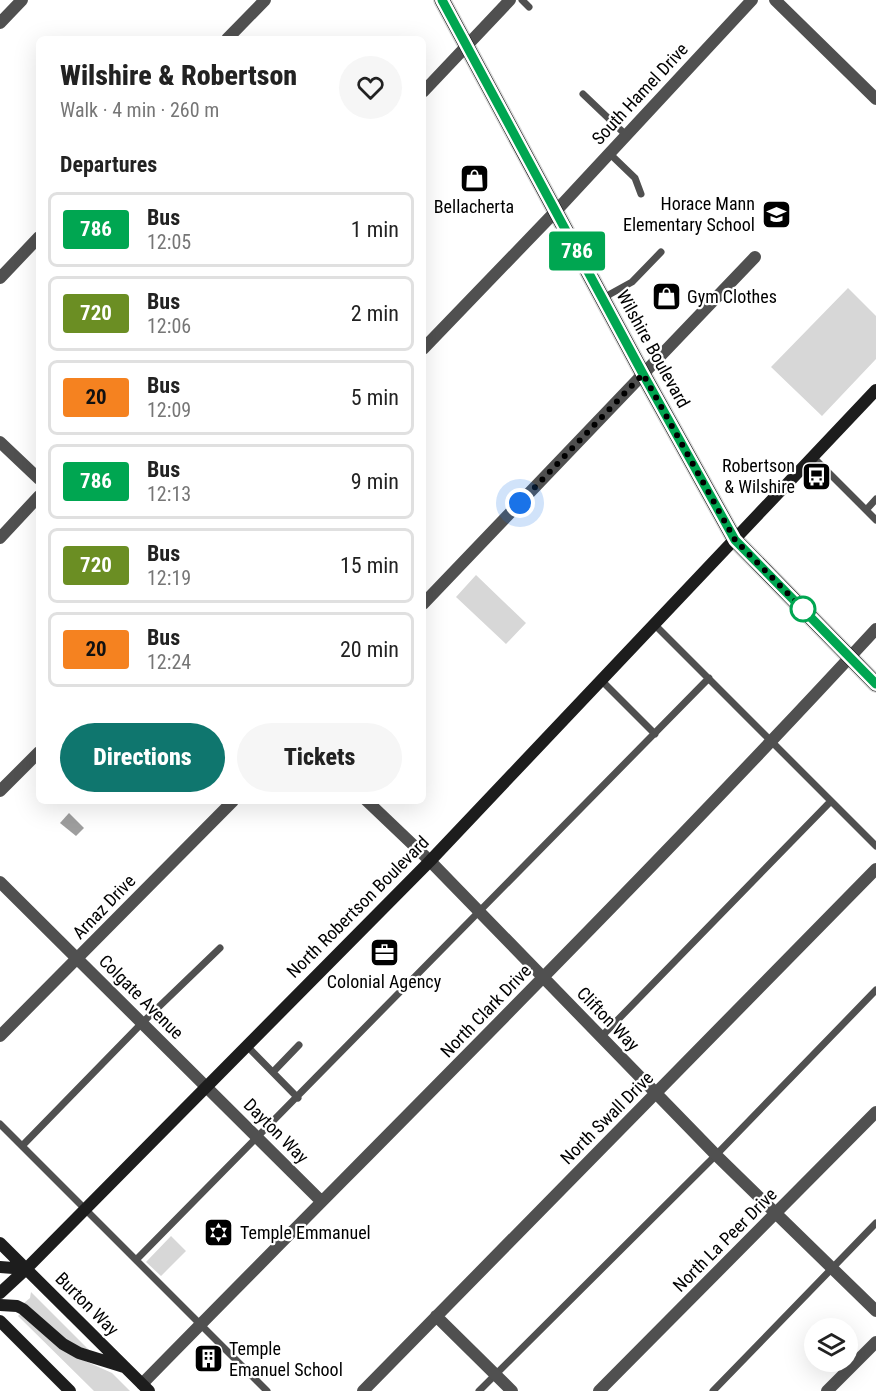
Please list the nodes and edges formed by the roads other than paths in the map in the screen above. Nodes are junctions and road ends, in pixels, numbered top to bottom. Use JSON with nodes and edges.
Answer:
{"nodes":[{"id":1,"x":22,"y":0,"type":"edge"},
{"id":2,"x":265,"y":0,"type":"edge"},
{"id":3,"x":442,"y":0,"type":"edge"},
{"id":4,"x":510,"y":0,"type":"edge"},
{"id":5,"x":522,"y":0,"type":"edge"},
{"id":6,"x":752,"y":0,"type":"edge"},
{"id":7,"x":775,"y":0,"type":"edge"},
{"id":8,"x":529,"y":7,"type":"dead end"},
{"id":9,"x":0,"y":23,"type":"edge"},
{"id":10,"x":230,"y":36,"type":"edge"},
{"id":11,"x":467,"y":46,"type":"junction"},
{"id":12,"x":426,"y":89,"type":"edge"},
{"id":13,"x":583,"y":94,"type":"dead end"},
{"id":14,"x":876,"y":99,"type":"edge"},
{"id":15,"x":626,"y":135,"type":"junction"},
{"id":16,"x":609,"y":153,"type":"junction"},
{"id":17,"x":641,"y":194,"type":"dead end"},
{"id":18,"x":555,"y":212,"type":"junction"},
{"id":19,"x":36,"y":240,"type":"edge"},
{"id":20,"x":661,"y":252,"type":"dead end"},
{"id":21,"x":755,"y":257,"type":"dead end"},
{"id":22,"x":0,"y":278,"type":"edge"},
{"id":23,"x":603,"y":298,"type":"junction"},
{"id":24,"x":426,"y":346,"type":"edge"},
{"id":25,"x":643,"y":374,"type":"junction"},
{"id":26,"x":876,"y":390,"type":"edge"},
{"id":27,"x":0,"y":442,"type":"edge"},
{"id":28,"x":813,"y":457,"type":"junction"},
{"id":29,"x":36,"y":476,"type":"edge"},
{"id":30,"x":36,"y":499,"type":"edge"},
{"id":31,"x":876,"y":499,"type":"edge"},
{"id":32,"x":866,"y":510,"type":"junction"},
{"id":33,"x":876,"y":520,"type":"edge"},
{"id":34,"x":0,"y":538,"type":"edge"},
{"id":35,"x":735,"y":540,"type":"junction"},
{"id":36,"x":426,"y":601,"type":"edge"},
{"id":37,"x":654,"y":624,"type":"junction"},
{"id":38,"x":876,"y":629,"type":"edge"},
{"id":39,"x":850,"y":657,"type":"junction"},
{"id":40,"x":709,"y":678,"type":"junction"},
{"id":41,"x":601,"y":680,"type":"junction"},
{"id":42,"x":876,"y":684,"type":"edge"},
{"id":43,"x":655,"y":734,"type":"junction"},
{"id":44,"x":771,"y":740,"type":"junction"},
{"id":45,"x":36,"y":755,"type":"edge"},
{"id":46,"x":0,"y":792,"type":"edge"},
{"id":47,"x":831,"y":801,"type":"junction"},
{"id":48,"x":230,"y":804,"type":"edge"},
{"id":49,"x":370,"y":804,"type":"edge"},
{"id":50,"x":876,"y":846,"type":"edge"},
{"id":51,"x":430,"y":861,"type":"junction"},
{"id":52,"x":876,"y":869,"type":"edge"},
{"id":53,"x":0,"y":882,"type":"edge"},
{"id":54,"x":480,"y":913,"type":"junction"},
{"id":55,"x":220,"y":948,"type":"dead end"},
{"id":56,"x":78,"y":959,"type":"junction"},
{"id":57,"x":543,"y":978,"type":"junction"},
{"id":58,"x":876,"y":990,"type":"edge"},
{"id":59,"x":142,"y":1023,"type":"junction"},
{"id":60,"x":0,"y":1036,"type":"edge"},
{"id":61,"x":601,"y":1037,"type":"junction"},
{"id":62,"x":299,"y":1045,"type":"dead end"},
{"id":63,"x":247,"y":1046,"type":"junction"},
{"id":64,"x":273,"y":1072,"type":"junction"},
{"id":65,"x":206,"y":1087,"type":"junction"},
{"id":66,"x":656,"y":1094,"type":"junction"},
{"id":67,"x":298,"y":1098,"type":"junction"},
{"id":68,"x":876,"y":1112,"type":"edge"},
{"id":69,"x":0,"y":1124,"type":"edge"},
{"id":70,"x":257,"y":1139,"type":"junction"},
{"id":71,"x":22,"y":1146,"type":"junction"},
{"id":72,"x":716,"y":1155,"type":"junction"},
{"id":73,"x":321,"y":1201,"type":"junction"},
{"id":74,"x":85,"y":1209,"type":"junction"},
{"id":75,"x":777,"y":1214,"type":"junction"},
{"id":76,"x":876,"y":1223,"type":"edge"},
{"id":77,"x":0,"y":1243,"type":"edge"},
{"id":78,"x":136,"y":1260,"type":"junction"},
{"id":79,"x":0,"y":1267,"type":"edge"},
{"id":80,"x":832,"y":1268,"type":"junction"},
{"id":81,"x":27,"y":1269,"type":"junction"},
{"id":82,"x":0,"y":1293,"type":"edge"},
{"id":83,"x":0,"y":1305,"type":"edge"},
{"id":84,"x":876,"y":1311,"type":"edge"},
{"id":85,"x":436,"y":1316,"type":"junction"},
{"id":86,"x":0,"y":1321,"type":"edge"},
{"id":87,"x":200,"y":1325,"type":"junction"},
{"id":88,"x":876,"y":1342,"type":"edge"},
{"id":89,"x":125,"y":1368,"type":"junction"},
{"id":90,"x":495,"y":1375,"type":"junction"},
{"id":91,"x":145,"y":1388,"type":"edge"},
{"id":92,"x":70,"y":1391,"type":"edge"},
{"id":93,"x":267,"y":1391,"type":"edge"},
{"id":94,"x":363,"y":1391,"type":"edge"},
{"id":95,"x":479,"y":1391,"type":"edge"},
{"id":96,"x":512,"y":1391,"type":"edge"},
{"id":97,"x":599,"y":1391,"type":"edge"},
{"id":98,"x":713,"y":1391,"type":"edge"},
{"id":99,"x":827,"y":1391,"type":"edge"}],
"edges":[{"from":1,"to":9,"type":"street"},
{"from":2,"to":10,"type":"street"},
{"from":3,"to":11,"type":"main road","name":"Wilshire Boulevard"},
{"from":4,"to":11,"type":"street"},
{"from":5,"to":8,"type":"lane"},
{"from":6,"to":15,"type":"street","name":"South Hamel Drive"},
{"from":7,"to":14,"type":"street"},
{"from":11,"to":12,"type":"street"},
{"from":11,"to":18,"type":"main road","name":"Wilshire Boulevard"},
{"from":13,"to":15,"type":"lane"},
{"from":15,"to":16,"type":"street","name":"South Hamel Drive"},
{"from":16,"to":17,"type":"lane"},
{"from":16,"to":18,"type":"street","name":"South Hamel Drive"},
{"from":18,"to":23,"type":"main road","name":"Wilshire Boulevard"},
{"from":18,"to":24,"type":"street","name":"South Hamel Drive"},
{"from":19,"to":22,"type":"street"},
{"from":20,"to":23,"type":"lane"},
{"from":21,"to":25,"type":"street"},
{"from":23,"to":25,"type":"main road","name":"Wilshire Boulevard"},
{"from":25,"to":35,"type":"main road","name":"Wilshire Boulevard"},
{"from":25,"to":36,"type":"street"},
{"from":26,"to":28,"type":"main road","name":"North Robertson Boulevard"},
{"from":27,"to":29,"type":"street"},
{"from":28,"to":32,"type":"lane"},
{"from":28,"to":35,"type":"main road","name":"North Robertson Boulevard"},
{"from":30,"to":34,"type":"street"},
{"from":31,"to":32,"type":"lane"},
{"from":32,"to":33,"type":"lane"},
{"from":35,"to":37,"type":"main road","name":"North Robertson Boulevard"},
{"from":35,"to":39,"type":"main road","name":"Wilshire Boulevard"},
{"from":37,"to":40,"type":"lane"},
{"from":37,"to":41,"type":"main road","name":"North Robertson Boulevard"},
{"from":38,"to":39,"type":"street","name":"North Clark Drive"},
{"from":39,"to":42,"type":"main road","name":"Wilshire Boulevard"},
{"from":39,"to":44,"type":"street","name":"North Clark Drive"},
{"from":40,"to":43,"type":"lane"},
{"from":40,"to":44,"type":"lane"},
{"from":41,"to":43,"type":"lane"},
{"from":41,"to":51,"type":"main road","name":"North Robertson Boulevard"},
{"from":43,"to":54,"type":"lane"},
{"from":44,"to":47,"type":"lane"},
{"from":44,"to":57,"type":"street","name":"North Clark Drive"},
{"from":45,"to":46,"type":"street"},
{"from":47,"to":50,"type":"lane"},
{"from":47,"to":61,"type":"lane"},
{"from":48,"to":56,"type":"street","name":"Arnaz Drive"},
{"from":49,"to":51,"type":"street","name":"Clifton Way"},
{"from":51,"to":54,"type":"street","name":"Clifton Way"},
{"from":51,"to":63,"type":"main road","name":"North Robertson Boulevard"},
{"from":52,"to":66,"type":"street","name":"North Swall Drive"},
{"from":53,"to":56,"type":"street","name":"Colgate Avenue"},
{"from":54,"to":57,"type":"street","name":"Clifton Way"},
{"from":54,"to":67,"type":"lane"},
{"from":55,"to":59,"type":"lane"},
{"from":56,"to":59,"type":"street","name":"Colgate Avenue"},
{"from":56,"to":60,"type":"street","name":"Arnaz Drive"},
{"from":57,"to":61,"type":"street","name":"Clifton Way"},
{"from":57,"to":73,"type":"street","name":"North Clark Drive"},
{"from":58,"to":72,"type":"lane"},
{"from":59,"to":65,"type":"street","name":"Colgate Avenue"},
{"from":59,"to":71,"type":"lane"},
{"from":61,"to":66,"type":"street","name":"Clifton Way"},
{"from":62,"to":64,"type":"lane"},
{"from":63,"to":64,"type":"lane"},
{"from":63,"to":65,"type":"main road","name":"North Robertson Boulevard"},
{"from":64,"to":67,"type":"lane"},
{"from":65,"to":70,"type":"street","name":"Dayton Way"},
{"from":65,"to":74,"type":"main road","name":"North Robertson Boulevard"},
{"from":66,"to":72,"type":"street","name":"Clifton Way"},
{"from":66,"to":85,"type":"street","name":"North Swall Drive"},
{"from":67,"to":70,"type":"lane"},
{"from":68,"to":75,"type":"street","name":"North La Peer Drive"},
{"from":69,"to":71,"type":"lane"},
{"from":70,"to":73,"type":"street","name":"Dayton Way"},
{"from":70,"to":78,"type":"lane"},
{"from":71,"to":74,"type":"lane"},
{"from":72,"to":75,"type":"street","name":"Clifton Way"},
{"from":72,"to":90,"type":"lane"},
{"from":73,"to":87,"type":"street","name":"North Clark Drive"},
{"from":74,"to":78,"type":"lane"},
{"from":74,"to":81,"type":"main road","name":"North Robertson Boulevard"},
{"from":75,"to":80,"type":"street","name":"Clifton Way"},
{"from":75,"to":97,"type":"street","name":"North La Peer Drive"},
{"from":76,"to":80,"type":"lane"},
{"from":77,"to":81,"type":"main road","name":"Burton Way"},
{"from":78,"to":87,"type":"lane"},
{"from":79,"to":81,"type":"main road"},
{"from":80,"to":84,"type":"street","name":"Clifton Way"},
{"from":80,"to":98,"type":"lane"},
{"from":81,"to":82,"type":"main road","name":"North Robertson Boulevard"},
{"from":81,"to":89,"type":"main road","name":"Burton Way"},
{"from":83,"to":89,"type":"main road"},
{"from":85,"to":90,"type":"street"},
{"from":85,"to":94,"type":"street","name":"North Swall Drive"},
{"from":86,"to":92,"type":"main road"},
{"from":87,"to":91,"type":"street","name":"North Clark Drive"},
{"from":87,"to":93,"type":"lane"},
{"from":88,"to":99,"type":"street"},
{"from":89,"to":91,"type":"main road","name":"Burton Way"},
{"from":90,"to":95,"type":"lane"},
{"from":90,"to":96,"type":"street"}]}
